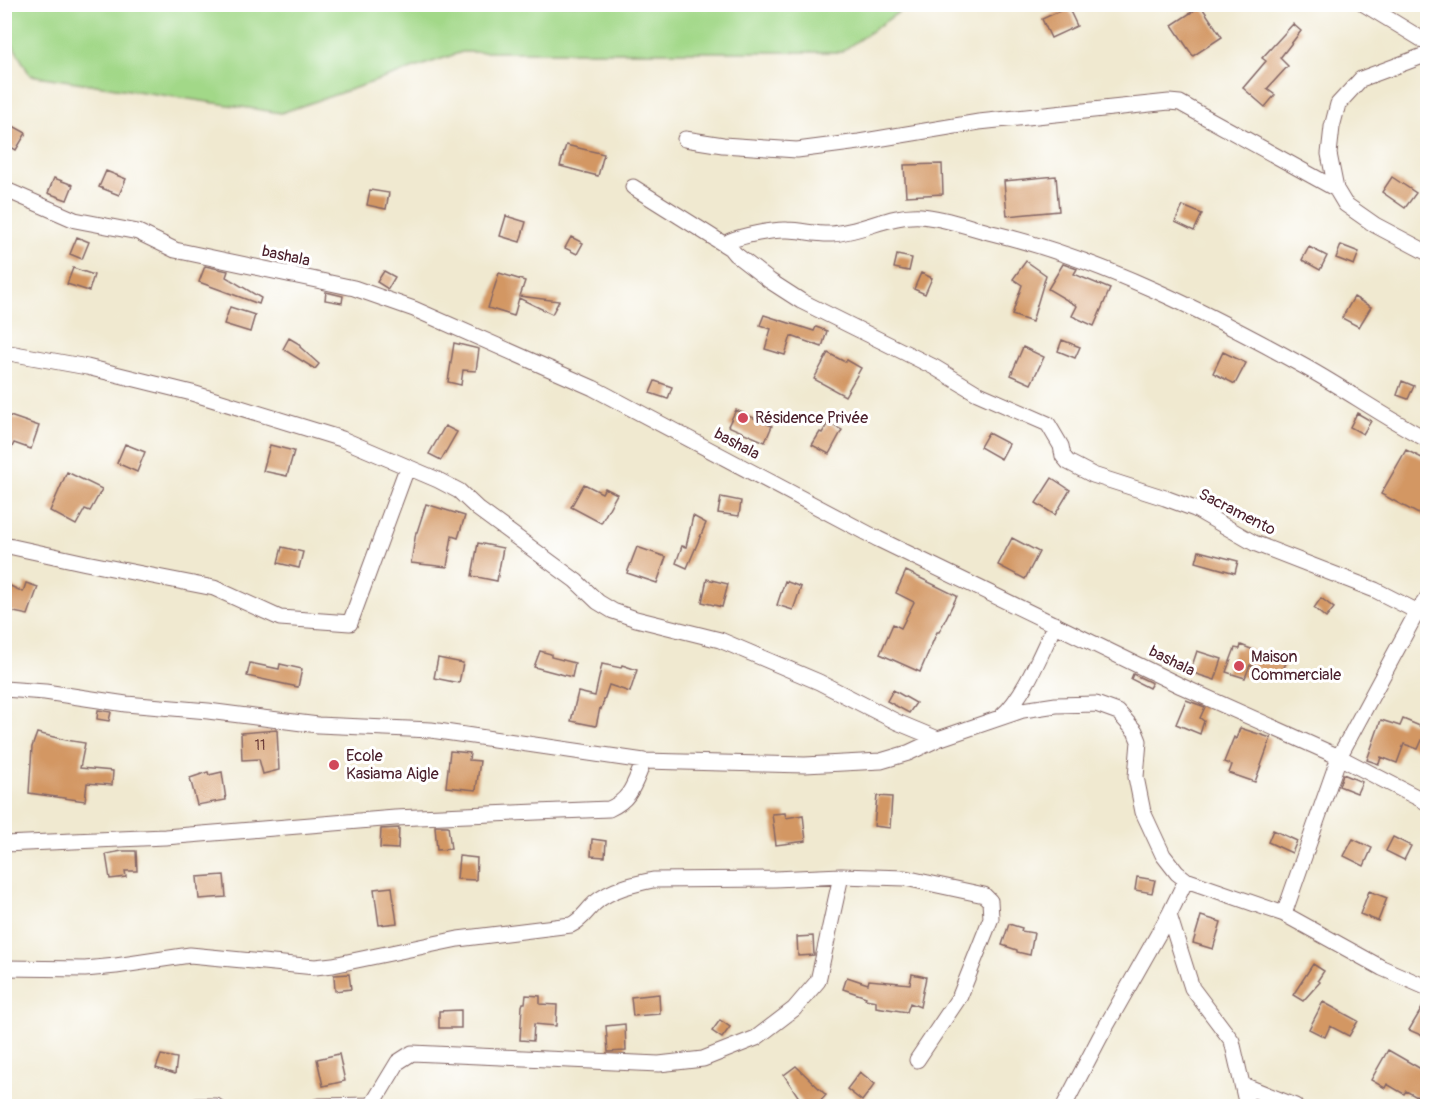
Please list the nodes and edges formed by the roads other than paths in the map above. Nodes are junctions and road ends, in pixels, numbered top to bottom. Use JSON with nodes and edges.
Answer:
{"nodes":[{"id":1,"x":1364,"y":4,"type":"edge"},
{"id":2,"x":1428,"y":44,"type":"edge"},
{"id":3,"x":1428,"y":54,"type":"edge"},
{"id":4,"x":685,"y":139,"type":"dead end"},
{"id":5,"x":633,"y":187,"type":"dead end"},
{"id":6,"x":4,"y":189,"type":"edge"},
{"id":7,"x":1336,"y":189,"type":"junction"},
{"id":8,"x":730,"y":248,"type":"junction"},
{"id":9,"x":1428,"y":253,"type":"edge"},
{"id":10,"x":4,"y":352,"type":"edge"},
{"id":11,"x":1428,"y":440,"type":"edge"},
{"id":12,"x":407,"y":468,"type":"junction"},
{"id":13,"x":4,"y":545,"type":"edge"},
{"id":14,"x":1428,"y":597,"type":"edge"},
{"id":15,"x":1422,"y":615,"type":"edge"},
{"id":16,"x":1055,"y":624,"type":"junction"},
{"id":17,"x":4,"y":689,"type":"edge"},
{"id":18,"x":1002,"y":716,"type":"junction"},
{"id":19,"x":938,"y":739,"type":"junction"},
{"id":20,"x":1339,"y":757,"type":"junction"},
{"id":21,"x":644,"y":761,"type":"junction"},
{"id":22,"x":1428,"y":803,"type":"edge"},
{"id":23,"x":4,"y":844,"type":"edge"},
{"id":24,"x":841,"y":876,"type":"junction"},
{"id":25,"x":1186,"y":880,"type":"junction"},
{"id":26,"x":1284,"y":914,"type":"junction"},
{"id":27,"x":1169,"y":915,"type":"junction"},
{"id":28,"x":4,"y":968,"type":"edge"},
{"id":29,"x":1428,"y":988,"type":"edge"},
{"id":30,"x":917,"y":1059,"type":"dead end"},
{"id":31,"x":1243,"y":1085,"type":"junction"},
{"id":32,"x":197,"y":1107,"type":"edge"},
{"id":33,"x":216,"y":1107,"type":"edge"},
{"id":34,"x":318,"y":1107,"type":"edge"},
{"id":35,"x":1064,"y":1107,"type":"edge"},
{"id":36,"x":1247,"y":1107,"type":"edge"},
{"id":37,"x":1295,"y":1107,"type":"edge"}],
"edges":[{"from":1,"to":2,"type":"street"},
{"from":3,"to":7,"type":"street"},
{"from":4,"to":7,"type":"street"},
{"from":5,"to":8,"type":"street"},
{"from":6,"to":16,"type":"street","name":"bashala"},
{"from":7,"to":9,"type":"street"},
{"from":8,"to":11,"type":"street"},
{"from":8,"to":15,"type":"street","name":"Sacramento"},
{"from":10,"to":12,"type":"street"},
{"from":12,"to":13,"type":"street"},
{"from":12,"to":19,"type":"street"},
{"from":14,"to":15,"type":"street"},
{"from":15,"to":20,"type":"street"},
{"from":16,"to":18,"type":"street"},
{"from":16,"to":20,"type":"street","name":"bashala"},
{"from":17,"to":21,"type":"street"},
{"from":18,"to":19,"type":"street"},
{"from":18,"to":25,"type":"street"},
{"from":19,"to":21,"type":"street"},
{"from":20,"to":22,"type":"street","name":"bashala"},
{"from":20,"to":26,"type":"street"},
{"from":21,"to":23,"type":"street"},
{"from":24,"to":28,"type":"street"},
{"from":24,"to":30,"type":"street"},
{"from":24,"to":34,"type":"street"},
{"from":25,"to":26,"type":"street"},
{"from":25,"to":27,"type":"street"},
{"from":26,"to":29,"type":"street"},
{"from":27,"to":31,"type":"street"},
{"from":27,"to":35,"type":"street"},
{"from":31,"to":36,"type":"street"},
{"from":31,"to":37,"type":"street"},
{"from":32,"to":33,"type":"street"}]}
